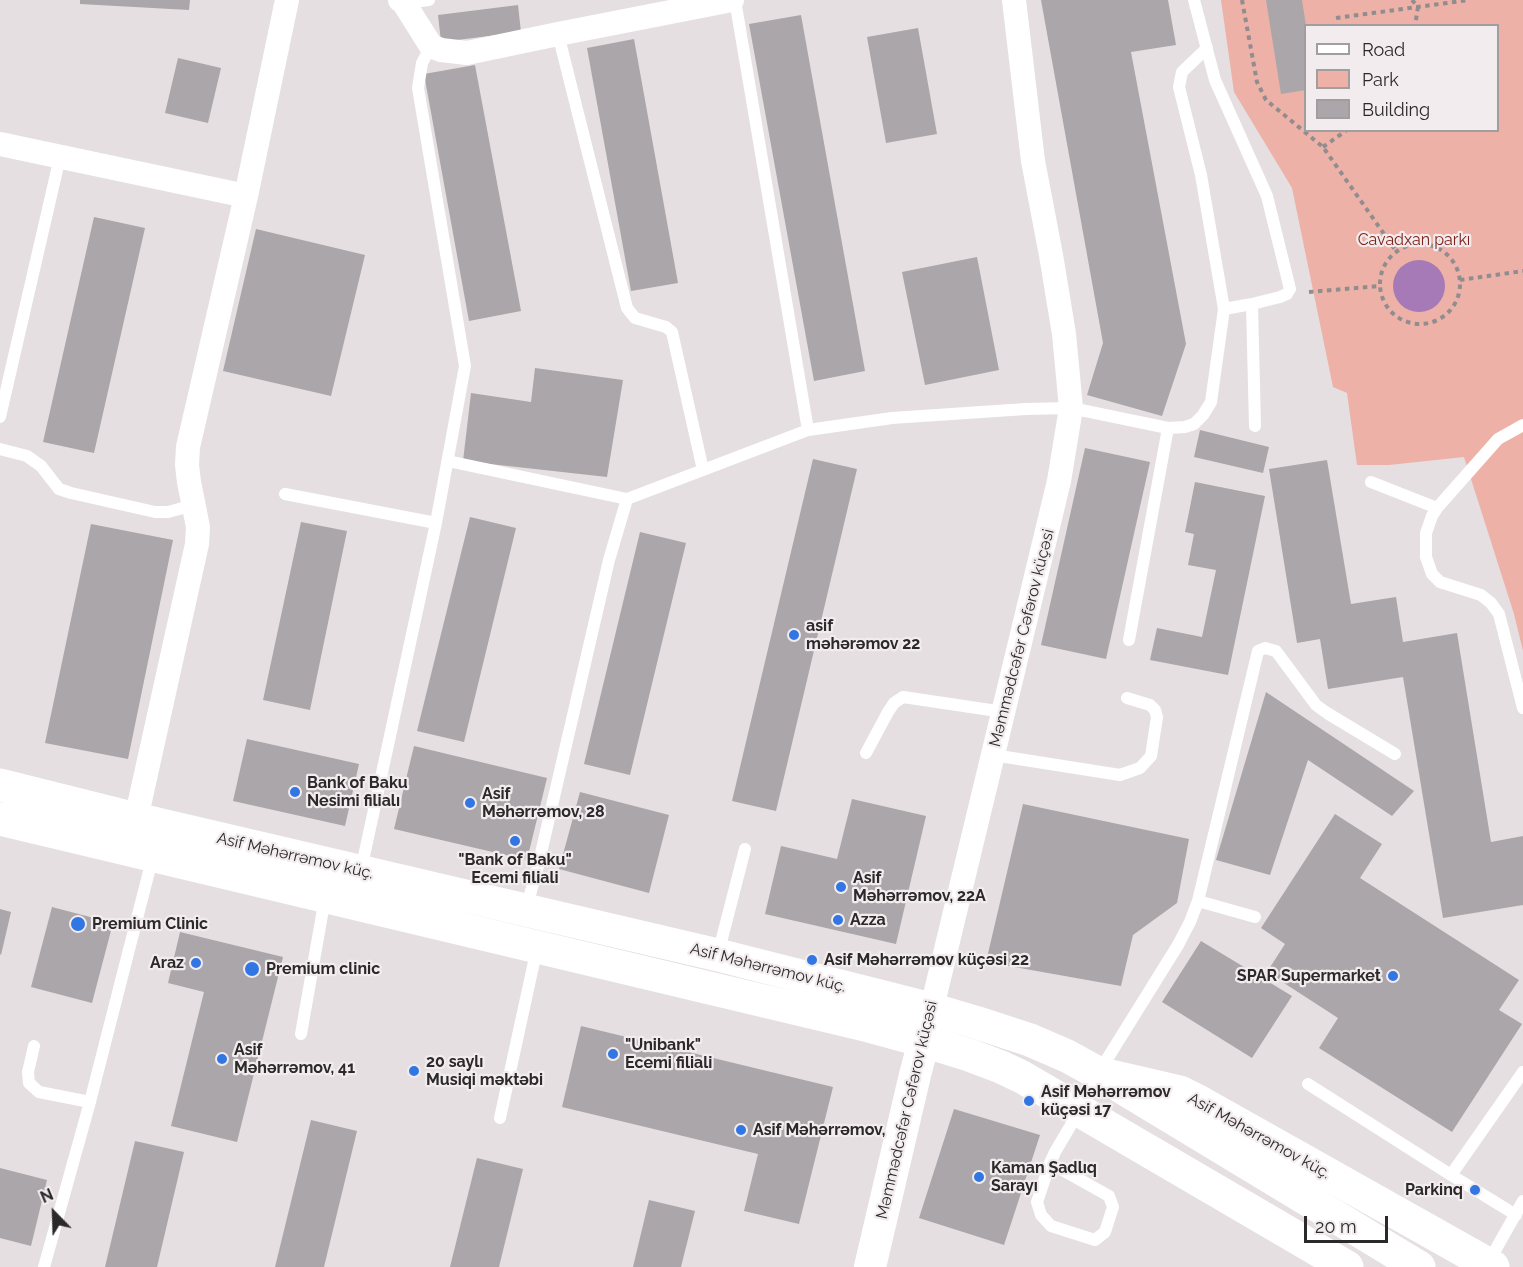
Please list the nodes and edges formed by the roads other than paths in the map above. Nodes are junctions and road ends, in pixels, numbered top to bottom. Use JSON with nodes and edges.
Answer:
{"nodes":[{"id":1,"x":287,"y":0,"type":"edge"},
{"id":2,"x":429,"y":0,"type":"edge"},
{"id":3,"x":734,"y":0,"type":"edge"},
{"id":4,"x":1014,"y":0,"type":"edge"},
{"id":5,"x":1194,"y":0,"type":"edge"},
{"id":6,"x":402,"y":1,"type":"edge"},
{"id":7,"x":558,"y":34,"type":"junction"},
{"id":8,"x":431,"y":46,"type":"junction"},
{"id":9,"x":1207,"y":48,"type":"junction"},
{"id":10,"x":0,"y":144,"type":"edge"},
{"id":11,"x":60,"y":157,"type":"junction"},
{"id":12,"x":246,"y":196,"type":"junction"},
{"id":13,"x":1252,"y":304,"type":"junction"},
{"id":14,"x":1224,"y":309,"type":"junction"},
{"id":15,"x":1071,"y":408,"type":"junction"},
{"id":16,"x":0,"y":417,"type":"edge"},
{"id":17,"x":1523,"y":425,"type":"edge"},
{"id":18,"x":1255,"y":426,"type":"dead end"},
{"id":19,"x":1168,"y":428,"type":"junction"},
{"id":20,"x":808,"y":430,"type":"junction"},
{"id":21,"x":0,"y":449,"type":"edge"},
{"id":22,"x":448,"y":461,"type":"junction"},
{"id":23,"x":703,"y":470,"type":"junction"},
{"id":24,"x":1371,"y":482,"type":"dead end"},
{"id":25,"x":285,"y":494,"type":"dead end"},
{"id":26,"x":627,"y":499,"type":"junction"},
{"id":27,"x":194,"y":505,"type":"junction"},
{"id":28,"x":1437,"y":508,"type":"junction"},
{"id":29,"x":436,"y":523,"type":"junction"},
{"id":30,"x":1129,"y":640,"type":"dead end"},
{"id":31,"x":1127,"y":698,"type":"dead end"},
{"id":32,"x":1523,"y":708,"type":"edge"},
{"id":33,"x":1004,"y":712,"type":"junction"},
{"id":34,"x":866,"y":753,"type":"dead end"},
{"id":35,"x":1395,"y":754,"type":"dead end"},
{"id":36,"x":993,"y":755,"type":"junction"},
{"id":37,"x":0,"y":785,"type":"edge"},
{"id":38,"x":0,"y":819,"type":"edge"},
{"id":39,"x":148,"y":822,"type":"junction"},
{"id":40,"x":745,"y":849,"type":"dead end"},
{"id":41,"x":153,"y":856,"type":"junction"},
{"id":42,"x":361,"y":872,"type":"junction"},
{"id":43,"x":325,"y":897,"type":"junction"},
{"id":44,"x":1198,"y":901,"type":"junction"},
{"id":45,"x":526,"y":910,"type":"junction"},
{"id":46,"x":1255,"y":917,"type":"dead end"},
{"id":47,"x":537,"y":947,"type":"junction"},
{"id":48,"x":718,"y":956,"type":"junction"},
{"id":49,"x":931,"y":1009,"type":"junction"},
{"id":50,"x":301,"y":1035,"type":"dead end"},
{"id":51,"x":924,"y":1041,"type":"junction"},
{"id":52,"x":34,"y":1046,"type":"dead end"},
{"id":53,"x":1523,"y":1072,"type":"edge"},
{"id":54,"x":1098,"y":1073,"type":"junction"},
{"id":55,"x":1308,"y":1084,"type":"dead end"},
{"id":56,"x":90,"y":1102,"type":"junction"},
{"id":57,"x":1079,"y":1110,"type":"junction"},
{"id":58,"x":500,"y":1118,"type":"dead end"},
{"id":59,"x":1050,"y":1163,"type":"junction"},
{"id":60,"x":1451,"y":1175,"type":"junction"},
{"id":61,"x":1523,"y":1201,"type":"edge"},
{"id":62,"x":1516,"y":1215,"type":"junction"},
{"id":63,"x":873,"y":1266,"type":"edge"},
{"id":64,"x":1490,"y":1266,"type":"edge"},
{"id":65,"x":44,"y":1267,"type":"edge"},
{"id":66,"x":1347,"y":1267,"type":"edge"},
{"id":67,"x":1419,"y":1267,"type":"edge"}],
"edges":[{"from":1,"to":12,"type":"street"},
{"from":2,"to":6,"type":"lane"},
{"from":3,"to":7,"type":"street"},
{"from":3,"to":20,"type":"lane"},
{"from":4,"to":15,"type":"street","name":"Məmmədcəfər Cəfərov küçəsi"},
{"from":5,"to":9,"type":"lane"},
{"from":6,"to":8,"type":"street"},
{"from":7,"to":8,"type":"street"},
{"from":7,"to":23,"type":"lane"},
{"from":8,"to":22,"type":"lane"},
{"from":9,"to":13,"type":"lane"},
{"from":9,"to":14,"type":"lane"},
{"from":10,"to":11,"type":"street"},
{"from":11,"to":12,"type":"street"},
{"from":11,"to":16,"type":"lane"},
{"from":12,"to":27,"type":"street"},
{"from":13,"to":14,"type":"lane"},
{"from":13,"to":18,"type":"lane"},
{"from":14,"to":19,"type":"lane"},
{"from":15,"to":19,"type":"lane"},
{"from":15,"to":20,"type":"lane"},
{"from":15,"to":33,"type":"street","name":"Məmmədcəfər Cəfərov küçəsi"},
{"from":17,"to":28,"type":"lane"},
{"from":19,"to":30,"type":"lane"},
{"from":20,"to":23,"type":"lane"},
{"from":21,"to":27,"type":"lane"},
{"from":22,"to":26,"type":"lane"},
{"from":22,"to":29,"type":"lane"},
{"from":23,"to":26,"type":"lane"},
{"from":24,"to":28,"type":"lane"},
{"from":25,"to":29,"type":"lane"},
{"from":26,"to":45,"type":"lane"},
{"from":27,"to":39,"type":"street"},
{"from":28,"to":32,"type":"lane"},
{"from":29,"to":42,"type":"lane"},
{"from":31,"to":36,"type":"lane"},
{"from":33,"to":34,"type":"lane"},
{"from":33,"to":36,"type":"street","name":"Məmmədcəfər Cəfərov küçəsi"},
{"from":35,"to":44,"type":"lane"},
{"from":36,"to":49,"type":"street","name":"Məmmədcəfər Cəfərov küçəsi"},
{"from":37,"to":39,"type":"main road","name":"Asif Məhərrəmov küç."},
{"from":38,"to":41,"type":"main road","name":"Asif Məhərrəmov küç."},
{"from":39,"to":41,"type":"main road"},
{"from":39,"to":42,"type":"main road","name":"Asif Məhərrəmov küç."},
{"from":40,"to":48,"type":"lane"},
{"from":41,"to":43,"type":"main road","name":"Asif Məhərrəmov küç."},
{"from":41,"to":56,"type":"lane"},
{"from":42,"to":45,"type":"main road","name":"Asif Məhərrəmov küç."},
{"from":43,"to":47,"type":"main road","name":"Asif Məhərrəmov küç."},
{"from":43,"to":50,"type":"lane"},
{"from":44,"to":46,"type":"lane"},
{"from":44,"to":54,"type":"lane"},
{"from":45,"to":48,"type":"main road","name":"Asif Məhərrəmov küç."},
{"from":47,"to":51,"type":"main road","name":"Asif Məhərrəmov küç."},
{"from":47,"to":58,"type":"lane"},
{"from":48,"to":49,"type":"main road","name":"Asif Məhərrəmov küç."},
{"from":49,"to":51,"type":"street","name":"Məmmədcəfər Cəfərov küçəsi"},
{"from":49,"to":54,"type":"main road","name":"Asif Məhərrəmov küç."},
{"from":51,"to":57,"type":"main road","name":"Asif Məhərrəmov küç."},
{"from":51,"to":63,"type":"street","name":"Məmmədcəfər Cəfərov küçəsi"},
{"from":52,"to":56,"type":"lane"},
{"from":53,"to":60,"type":"lane"},
{"from":54,"to":64,"type":"main road","name":"Asif Məhərrəmov küç."},
{"from":54,"to":67,"type":"main road"},
{"from":55,"to":60,"type":"lane"},
{"from":56,"to":65,"type":"lane"},
{"from":57,"to":59,"type":"lane"},
{"from":57,"to":66,"type":"main road","name":"Asif Məhərrəmov küç."},
{"from":59,"to":59,"type":"lane"},
{"from":60,"to":62,"type":"lane"},
{"from":61,"to":62,"type":"lane"},
{"from":62,"to":64,"type":"lane"}]}
